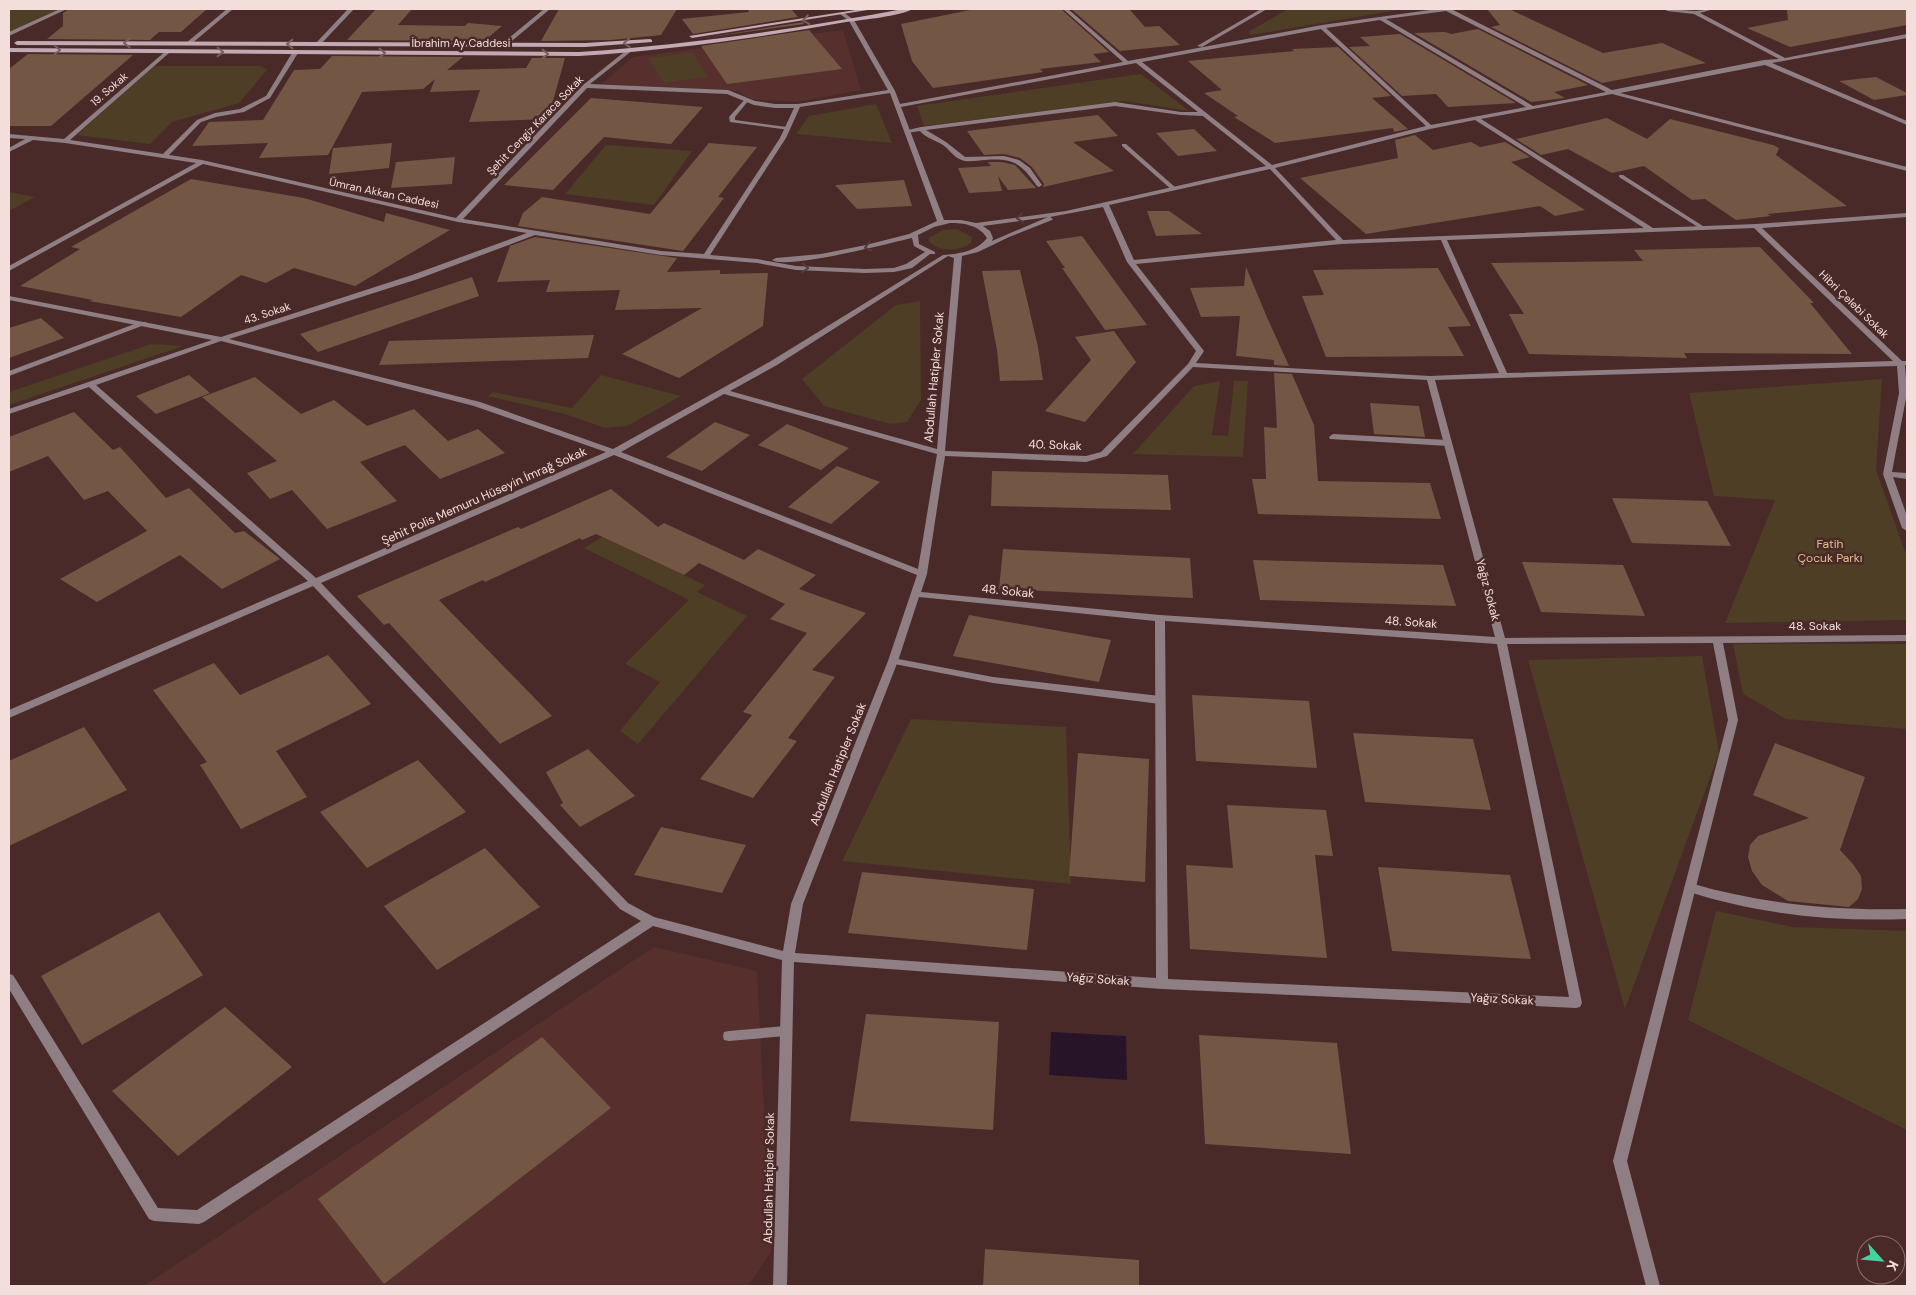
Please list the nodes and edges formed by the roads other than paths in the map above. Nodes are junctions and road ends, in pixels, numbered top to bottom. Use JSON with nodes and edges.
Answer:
{"nodes":[{"id":1,"x":64,"y":9,"type":"edge"},
{"id":2,"x":230,"y":9,"type":"edge"},
{"id":3,"x":351,"y":9,"type":"edge"},
{"id":4,"x":547,"y":9,"type":"edge"},
{"id":5,"x":871,"y":9,"type":"edge"},
{"id":6,"x":910,"y":9,"type":"edge"},
{"id":7,"x":1065,"y":9,"type":"edge"},
{"id":8,"x":1264,"y":9,"type":"edge"},
{"id":9,"x":1447,"y":9,"type":"edge"},
{"id":10,"x":1668,"y":9,"type":"edge"},
{"id":11,"x":1712,"y":9,"type":"edge"},
{"id":12,"x":1695,"y":13,"type":"junction"},
{"id":13,"x":843,"y":14,"type":"junction"},
{"id":14,"x":1380,"y":18,"type":"junction"},
{"id":15,"x":851,"y":20,"type":"junction"},
{"id":16,"x":1322,"y":26,"type":"junction"},
{"id":17,"x":9,"y":34,"type":"edge"},
{"id":18,"x":1907,"y":36,"type":"edge"},
{"id":19,"x":681,"y":38,"type":"dead end"},
{"id":20,"x":664,"y":40,"type":"dead end"},
{"id":21,"x":9,"y":43,"type":"edge"},
{"id":22,"x":188,"y":44,"type":"junction"},
{"id":23,"x":318,"y":44,"type":"junction"},
{"id":24,"x":505,"y":44,"type":"junction"},
{"id":25,"x":9,"y":50,"type":"edge"},
{"id":26,"x":630,"y":50,"type":"junction"},
{"id":27,"x":167,"y":52,"type":"junction"},
{"id":28,"x":1188,"y":52,"type":"junction"},
{"id":29,"x":295,"y":53,"type":"junction"},
{"id":30,"x":1782,"y":58,"type":"junction"},
{"id":31,"x":1138,"y":62,"type":"junction"},
{"id":32,"x":1764,"y":62,"type":"junction"},
{"id":33,"x":1128,"y":64,"type":"junction"},
{"id":34,"x":584,"y":86,"type":"junction"},
{"id":35,"x":892,"y":91,"type":"junction"},
{"id":36,"x":1611,"y":92,"type":"junction"},
{"id":37,"x":746,"y":100,"type":"junction"},
{"id":38,"x":798,"y":106,"type":"junction"},
{"id":39,"x":897,"y":106,"type":"junction"},
{"id":40,"x":1531,"y":107,"type":"junction"},
{"id":41,"x":1203,"y":114,"type":"junction"},
{"id":42,"x":1478,"y":120,"type":"junction"},
{"id":43,"x":1907,"y":122,"type":"edge"},
{"id":44,"x":1430,"y":127,"type":"junction"},
{"id":45,"x":787,"y":129,"type":"junction"},
{"id":46,"x":921,"y":129,"type":"junction"},
{"id":47,"x":907,"y":131,"type":"junction"},
{"id":48,"x":9,"y":136,"type":"edge"},
{"id":49,"x":33,"y":138,"type":"junction"},
{"id":50,"x":65,"y":141,"type":"junction"},
{"id":51,"x":1124,"y":145,"type":"dead end"},
{"id":52,"x":9,"y":150,"type":"edge"},
{"id":53,"x":165,"y":156,"type":"junction"},
{"id":54,"x":202,"y":162,"type":"junction"},
{"id":55,"x":1271,"y":168,"type":"junction"},
{"id":56,"x":1907,"y":169,"type":"edge"},
{"id":57,"x":1621,"y":176,"type":"dead end"},
{"id":58,"x":1039,"y":185,"type":"dead end"},
{"id":59,"x":1174,"y":189,"type":"junction"},
{"id":60,"x":1106,"y":205,"type":"junction"},
{"id":61,"x":1066,"y":213,"type":"junction"},
{"id":62,"x":1907,"y":215,"type":"edge"},
{"id":63,"x":458,"y":220,"type":"junction"},
{"id":64,"x":940,"y":222,"type":"junction"},
{"id":65,"x":975,"y":225,"type":"junction"},
{"id":66,"x":1756,"y":226,"type":"junction"},
{"id":67,"x":1703,"y":228,"type":"junction"},
{"id":68,"x":1652,"y":230,"type":"junction"},
{"id":69,"x":533,"y":234,"type":"junction"},
{"id":70,"x":915,"y":235,"type":"junction"},
{"id":71,"x":1443,"y":238,"type":"junction"},
{"id":72,"x":1342,"y":242,"type":"junction"},
{"id":73,"x":983,"y":248,"type":"junction"},
{"id":74,"x":929,"y":252,"type":"junction"},
{"id":75,"x":706,"y":256,"type":"junction"},
{"id":76,"x":946,"y":256,"type":"junction"},
{"id":77,"x":958,"y":256,"type":"junction"},
{"id":78,"x":757,"y":261,"type":"junction"},
{"id":79,"x":1131,"y":262,"type":"junction"},
{"id":80,"x":9,"y":269,"type":"edge"},
{"id":81,"x":9,"y":298,"type":"edge"},
{"id":82,"x":143,"y":324,"type":"junction"},
{"id":83,"x":221,"y":339,"type":"junction"},
{"id":84,"x":1904,"y":364,"type":"edge"},
{"id":85,"x":1191,"y":365,"type":"junction"},
{"id":86,"x":9,"y":374,"type":"edge"},
{"id":87,"x":1504,"y":375,"type":"junction"},
{"id":88,"x":1430,"y":378,"type":"junction"},
{"id":89,"x":92,"y":385,"type":"junction"},
{"id":90,"x":725,"y":392,"type":"junction"},
{"id":91,"x":9,"y":412,"type":"edge"},
{"id":92,"x":1334,"y":437,"type":"dead end"},
{"id":93,"x":1448,"y":442,"type":"junction"},
{"id":94,"x":614,"y":452,"type":"junction"},
{"id":95,"x":941,"y":453,"type":"junction"},
{"id":96,"x":1887,"y":474,"type":"junction"},
{"id":97,"x":1907,"y":476,"type":"edge"},
{"id":98,"x":1907,"y":528,"type":"edge"},
{"id":99,"x":922,"y":574,"type":"junction"},
{"id":100,"x":316,"y":583,"type":"junction"},
{"id":101,"x":914,"y":594,"type":"junction"},
{"id":102,"x":1160,"y":618,"type":"junction"},
{"id":103,"x":1907,"y":638,"type":"edge"},
{"id":104,"x":1716,"y":639,"type":"junction"},
{"id":105,"x":1501,"y":641,"type":"junction"},
{"id":106,"x":893,"y":661,"type":"junction"},
{"id":107,"x":1160,"y":700,"type":"junction"},
{"id":108,"x":9,"y":714,"type":"edge"},
{"id":109,"x":1690,"y":888,"type":"junction"},
{"id":110,"x":1907,"y":914,"type":"edge"},
{"id":111,"x":651,"y":921,"type":"junction"},
{"id":112,"x":788,"y":957,"type":"junction"},
{"id":113,"x":9,"y":979,"type":"edge"},
{"id":114,"x":1162,"y":984,"type":"junction"},
{"id":115,"x":786,"y":1031,"type":"junction"},
{"id":116,"x":729,"y":1036,"type":"dead end"},
{"id":117,"x":780,"y":1286,"type":"edge"},
{"id":118,"x":1652,"y":1286,"type":"edge"}],
"edges":[{"from":1,"to":17,"type":"street"},
{"from":2,"to":22,"type":"street"},
{"from":3,"to":23,"type":"street"},
{"from":4,"to":24,"type":"street"},
{"from":5,"to":13,"type":"main road"},
{"from":6,"to":15,"type":"main road","name":"İbrahim Ay Caddesi"},
{"from":7,"to":33,"type":"street"},
{"from":8,"to":28,"type":"street"},
{"from":9,"to":14,"type":"street"},
{"from":9,"to":36,"type":"street"},
{"from":10,"to":12,"type":"street"},
{"from":11,"to":12,"type":"street"},
{"from":12,"to":30,"type":"street"},
{"from":13,"to":15,"type":"street"},
{"from":13,"to":19,"type":"main road","one_way":true},
{"from":14,"to":16,"type":"street"},
{"from":14,"to":40,"type":"street"},
{"from":15,"to":26,"type":"main road","name":"İbrahim Ay Caddesi"},
{"from":15,"to":35,"type":"street"},
{"from":16,"to":28,"type":"street"},
{"from":16,"to":44,"type":"street"},
{"from":18,"to":30,"type":"street"},
{"from":20,"to":24,"type":"main road","name":"İbrahim Ay Caddesi","one_way":true},
{"from":22,"to":21,"type":"main road","name":"İbrahim Ay Caddesi","one_way":true},
{"from":23,"to":22,"type":"main road","name":"İbrahim Ay Caddesi","one_way":true},
{"from":23,"to":24,"type":"main road","name":"İbrahim Ay Caddesi"},
{"from":25,"to":27,"type":"main road","name":"İbrahim Ay Caddesi","one_way":true},
{"from":29,"to":26,"type":"main road","name":"İbrahim Ay Caddesi","one_way":true},
{"from":26,"to":34,"type":"street","name":"Şehit Cengiz Karaca Sokak"},
{"from":27,"to":29,"type":"main road","name":"İbrahim Ay Caddesi","one_way":true},
{"from":27,"to":50,"type":"street","name":"19. Sokak"},
{"from":28,"to":31,"type":"street"},
{"from":29,"to":53,"type":"street"},
{"from":30,"to":32,"type":"street"},
{"from":31,"to":33,"type":"street"},
{"from":31,"to":41,"type":"street"},
{"from":32,"to":36,"type":"street"},
{"from":32,"to":43,"type":"street"},
{"from":33,"to":39,"type":"street"},
{"from":34,"to":37,"type":"street"},
{"from":34,"to":63,"type":"street","name":"Şehit Cengiz Karaca Sokak"},
{"from":35,"to":38,"type":"street"},
{"from":35,"to":39,"type":"street"},
{"from":36,"to":40,"type":"street"},
{"from":36,"to":56,"type":"street"},
{"from":37,"to":38,"type":"street"},
{"from":37,"to":45,"type":"street"},
{"from":38,"to":45,"type":"street"},
{"from":39,"to":47,"type":"street"},
{"from":40,"to":42,"type":"street"},
{"from":41,"to":46,"type":"street"},
{"from":41,"to":55,"type":"street"},
{"from":42,"to":44,"type":"street"},
{"from":42,"to":68,"type":"street"},
{"from":44,"to":55,"type":"street"},
{"from":45,"to":75,"type":"street"},
{"from":46,"to":47,"type":"street"},
{"from":46,"to":58,"type":"street"},
{"from":47,"to":64,"type":"street"},
{"from":48,"to":49,"type":"street","name":"Ümran Akkan Caddesi"},
{"from":49,"to":50,"type":"street","name":"Ümran Akkan Caddesi"},
{"from":49,"to":52,"type":"street"},
{"from":50,"to":53,"type":"street","name":"Ümran Akkan Caddesi"},
{"from":51,"to":59,"type":"street"},
{"from":53,"to":54,"type":"street","name":"Ümran Akkan Caddesi"},
{"from":54,"to":63,"type":"street","name":"Ümran Akkan Caddesi"},
{"from":54,"to":80,"type":"street"},
{"from":55,"to":59,"type":"street"},
{"from":55,"to":72,"type":"street"},
{"from":57,"to":67,"type":"street"},
{"from":59,"to":60,"type":"street"},
{"from":60,"to":61,"type":"street"},
{"from":60,"to":79,"type":"street"},
{"from":61,"to":65,"type":"street","one_way":true},
{"from":61,"to":73,"type":"street"},
{"from":62,"to":66,"type":"street"},
{"from":63,"to":69,"type":"street","name":"Ümran Akkan Caddesi"},
{"from":64,"to":65,"type":"street"},
{"from":64,"to":70,"type":"street"},
{"from":65,"to":73,"type":"street"},
{"from":66,"to":67,"type":"street"},
{"from":66,"to":84,"type":"street","name":"Hibri Çelebi Sokak"},
{"from":67,"to":68,"type":"street"},
{"from":68,"to":71,"type":"street"},
{"from":69,"to":75,"type":"street","name":"Ümran Akkan Caddesi"},
{"from":69,"to":83,"type":"street","name":"43. Sokak"},
{"from":70,"to":74,"type":"street"},
{"from":70,"to":78,"type":"street","one_way":true},
{"from":71,"to":72,"type":"street"},
{"from":71,"to":87,"type":"street"},
{"from":72,"to":79,"type":"street"},
{"from":73,"to":77,"type":"street"},
{"from":74,"to":76,"type":"street"},
{"from":78,"to":74,"type":"street","one_way":true},
{"from":75,"to":78,"type":"street","name":"Ümran Akkan Caddesi"},
{"from":76,"to":77,"type":"street"},
{"from":76,"to":90,"type":"street","name":"Şehit Polis Memuru Hüseyin İmrağ Sokak"},
{"from":77,"to":95,"type":"street","name":"Abdullah Hatipler Sokak"},
{"from":79,"to":85,"type":"street"},
{"from":81,"to":82,"type":"street"},
{"from":82,"to":83,"type":"street"},
{"from":82,"to":86,"type":"street"},
{"from":83,"to":89,"type":"street","name":"43. Sokak"},
{"from":83,"to":94,"type":"street"},
{"from":84,"to":87,"type":"street"},
{"from":84,"to":96,"type":"street"},
{"from":85,"to":88,"type":"street"},
{"from":85,"to":95,"type":"street","name":"40. Sokak"},
{"from":87,"to":88,"type":"street"},
{"from":88,"to":93,"type":"street","name":"Yağız Sokak"},
{"from":89,"to":91,"type":"street","name":"43. Sokak"},
{"from":89,"to":100,"type":"street","name":"Yağız Sokak"},
{"from":90,"to":94,"type":"street","name":"Şehit Polis Memuru Hüseyin İmrağ Sokak"},
{"from":90,"to":95,"type":"street","name":"40. Sokak"},
{"from":92,"to":93,"type":"street"},
{"from":93,"to":105,"type":"street","name":"Yağız Sokak"},
{"from":94,"to":99,"type":"street"},
{"from":94,"to":100,"type":"street","name":"Şehit Polis Memuru Hüseyin İmrağ Sokak"},
{"from":95,"to":99,"type":"street","name":"Abdullah Hatipler Sokak"},
{"from":96,"to":97,"type":"street"},
{"from":96,"to":98,"type":"street"},
{"from":99,"to":101,"type":"street","name":"Abdullah Hatipler Sokak"},
{"from":100,"to":108,"type":"street","name":"Şehit Polis Memuru Hüseyin İmrağ Sokak"},
{"from":100,"to":111,"type":"street","name":"Yağız Sokak"},
{"from":101,"to":102,"type":"street","name":"48. Sokak"},
{"from":101,"to":106,"type":"street","name":"Abdullah Hatipler Sokak"},
{"from":102,"to":105,"type":"street","name":"48. Sokak"},
{"from":102,"to":107,"type":"street"},
{"from":103,"to":104,"type":"street","name":"48. Sokak"},
{"from":104,"to":105,"type":"street","name":"48. Sokak"},
{"from":104,"to":109,"type":"street"},
{"from":105,"to":114,"type":"street","name":"Yağız Sokak"},
{"from":106,"to":107,"type":"street"},
{"from":106,"to":112,"type":"street","name":"Abdullah Hatipler Sokak"},
{"from":107,"to":114,"type":"street"},
{"from":109,"to":110,"type":"street"},
{"from":109,"to":118,"type":"street"},
{"from":111,"to":112,"type":"street","name":"Yağız Sokak"},
{"from":111,"to":113,"type":"street"},
{"from":112,"to":114,"type":"street","name":"Yağız Sokak"},
{"from":112,"to":115,"type":"street","name":"Abdullah Hatipler Sokak"},
{"from":115,"to":116,"type":"street"},
{"from":115,"to":117,"type":"street","name":"Abdullah Hatipler Sokak"}]}
